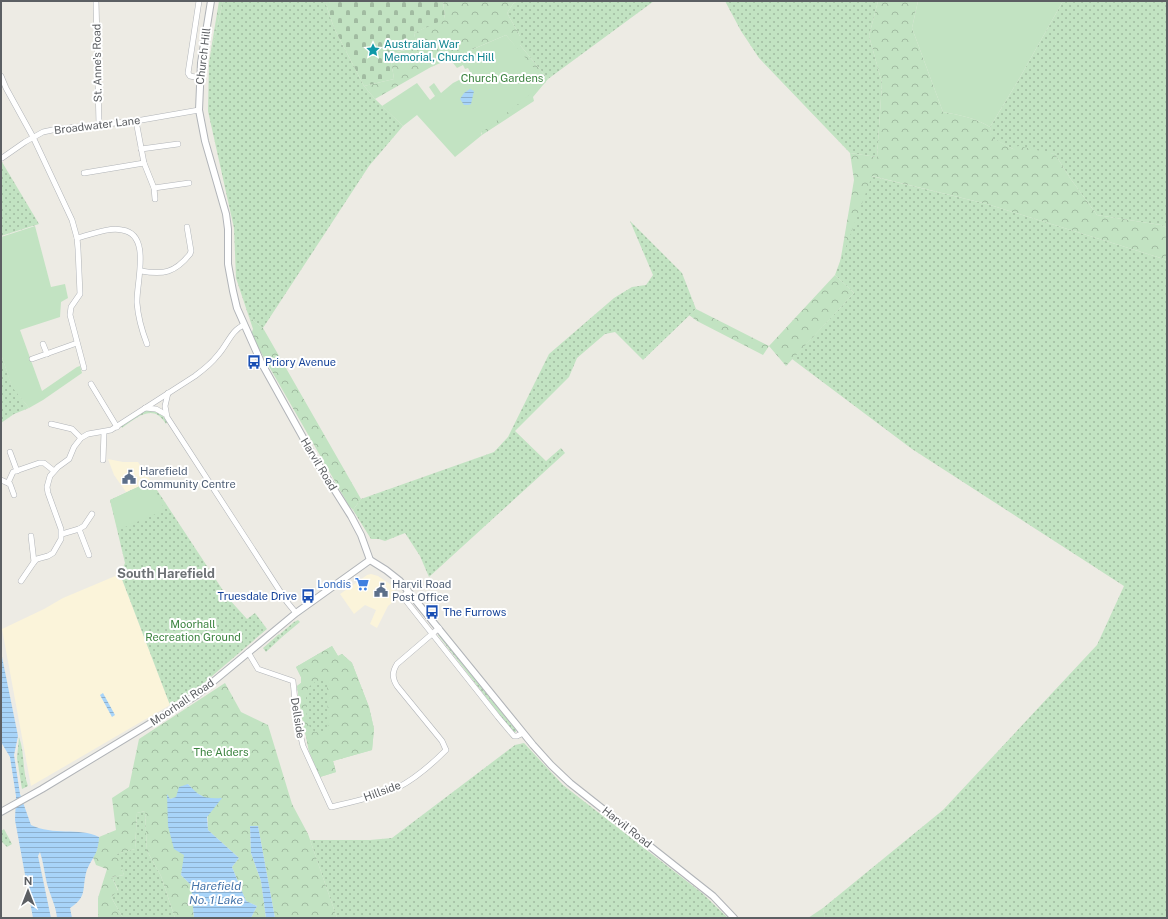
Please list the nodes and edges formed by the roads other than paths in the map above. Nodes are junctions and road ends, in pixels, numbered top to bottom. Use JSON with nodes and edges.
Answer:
{"nodes":[{"id":1,"x":96,"y":1,"type":"edge"},
{"id":2,"x":199,"y":1,"type":"edge"},
{"id":3,"x":211,"y":1,"type":"edge"},
{"id":4,"x":1,"y":76,"type":"edge"},
{"id":5,"x":200,"y":78,"type":"junction"},
{"id":6,"x":199,"y":110,"type":"junction"},
{"id":7,"x":136,"y":121,"type":"junction"},
{"id":8,"x":99,"y":125,"type":"junction"},
{"id":9,"x":33,"y":137,"type":"junction"},
{"id":10,"x":178,"y":144,"type":"dead end"},
{"id":11,"x":141,"y":149,"type":"junction"},
{"id":12,"x":2,"y":158,"type":"edge"},
{"id":13,"x":144,"y":163,"type":"junction"},
{"id":14,"x":84,"y":173,"type":"dead end"},
{"id":15,"x":189,"y":183,"type":"dead end"},
{"id":16,"x":154,"y":188,"type":"junction"},
{"id":17,"x":155,"y":199,"type":"dead end"},
{"id":18,"x":187,"y":227,"type":"dead end"},
{"id":19,"x":77,"y":238,"type":"junction"},
{"id":20,"x":141,"y":271,"type":"junction"},
{"id":21,"x":244,"y":325,"type":"junction"},
{"id":22,"x":77,"y":343,"type":"junction"},
{"id":23,"x":44,"y":344,"type":"dead end"},
{"id":24,"x":147,"y":344,"type":"dead end"},
{"id":25,"x":47,"y":354,"type":"junction"},
{"id":26,"x":32,"y":359,"type":"dead end"},
{"id":27,"x":84,"y":368,"type":"dead end"},
{"id":28,"x":91,"y":384,"type":"dead end"},
{"id":29,"x":168,"y":393,"type":"junction"},
{"id":30,"x":144,"y":408,"type":"junction"},
{"id":31,"x":166,"y":414,"type":"junction"},
{"id":32,"x":51,"y":424,"type":"dead end"},
{"id":33,"x":117,"y":427,"type":"junction"},
{"id":34,"x":104,"y":432,"type":"junction"},
{"id":35,"x":81,"y":438,"type":"junction"},
{"id":36,"x":10,"y":452,"type":"dead end"},
{"id":37,"x":103,"y":460,"type":"dead end"},
{"id":38,"x":17,"y":471,"type":"junction"},
{"id":39,"x":54,"y":471,"type":"junction"},
{"id":40,"x":1,"y":480,"type":"edge"},
{"id":41,"x":8,"y":484,"type":"junction"},
{"id":42,"x":14,"y":495,"type":"dead end"},
{"id":43,"x":92,"y":514,"type":"dead end"},
{"id":44,"x":79,"y":529,"type":"junction"},
{"id":45,"x":62,"y":534,"type":"junction"},
{"id":46,"x":32,"y":536,"type":"dead end"},
{"id":47,"x":89,"y":555,"type":"dead end"},
{"id":48,"x":370,"y":560,"type":"junction"},
{"id":49,"x":34,"y":562,"type":"junction"},
{"id":50,"x":21,"y":581,"type":"dead end"},
{"id":51,"x":408,"y":590,"type":"junction"},
{"id":52,"x":296,"y":613,"type":"junction"},
{"id":53,"x":439,"y":628,"type":"junction"},
{"id":54,"x":433,"y":634,"type":"junction"},
{"id":55,"x":248,"y":652,"type":"junction"},
{"id":56,"x":523,"y":732,"type":"junction"},
{"id":57,"x":331,"y":806,"type":"joint"},
{"id":58,"x":1,"y":812,"type":"edge"},
{"id":59,"x":734,"y":918,"type":"edge"}],
"edges":[{"from":1,"to":8,"type":"street","name":"St. Anne's Road"},
{"from":2,"to":5,"type":"street"},
{"from":3,"to":5,"type":"street","name":"Church Hill"},
{"from":4,"to":9,"type":"street"},
{"from":5,"to":6,"type":"street","name":"Church Hill"},
{"from":6,"to":7,"type":"street","name":"Broadwater Lane"},
{"from":6,"to":21,"type":"street","name":"Church Hill"},
{"from":7,"to":8,"type":"street","name":"Broadwater Lane"},
{"from":7,"to":11,"type":"street"},
{"from":8,"to":9,"type":"street","name":"Broadwater Lane"},
{"from":9,"to":12,"type":"street","name":"Broadwater Lane"},
{"from":9,"to":19,"type":"street"},
{"from":10,"to":11,"type":"street"},
{"from":11,"to":13,"type":"street"},
{"from":13,"to":14,"type":"street"},
{"from":13,"to":16,"type":"street"},
{"from":15,"to":16,"type":"street"},
{"from":16,"to":17,"type":"street"},
{"from":18,"to":20,"type":"street"},
{"from":19,"to":20,"type":"street"},
{"from":19,"to":22,"type":"street"},
{"from":20,"to":24,"type":"street"},
{"from":21,"to":29,"type":"street"},
{"from":21,"to":48,"type":"street","name":"Harvil Road"},
{"from":22,"to":25,"type":"street"},
{"from":22,"to":27,"type":"street"},
{"from":23,"to":25,"type":"street"},
{"from":25,"to":26,"type":"street"},
{"from":28,"to":33,"type":"street"},
{"from":29,"to":30,"type":"street"},
{"from":29,"to":31,"type":"street"},
{"from":30,"to":31,"type":"street"},
{"from":30,"to":33,"type":"street"},
{"from":31,"to":52,"type":"street"},
{"from":32,"to":35,"type":"street"},
{"from":33,"to":34,"type":"street"},
{"from":34,"to":35,"type":"street"},
{"from":34,"to":37,"type":"street"},
{"from":35,"to":39,"type":"street"},
{"from":36,"to":38,"type":"street"},
{"from":38,"to":39,"type":"street"},
{"from":38,"to":41,"type":"street"},
{"from":39,"to":45,"type":"street"},
{"from":40,"to":41,"type":"street"},
{"from":41,"to":42,"type":"street"},
{"from":43,"to":44,"type":"street"},
{"from":44,"to":45,"type":"street"},
{"from":44,"to":47,"type":"street"},
{"from":45,"to":49,"type":"street"},
{"from":46,"to":49,"type":"street"},
{"from":48,"to":51,"type":"street","name":"Harvil Road"},
{"from":48,"to":52,"type":"street","name":"Moorhall Road"},
{"from":49,"to":50,"type":"street"},
{"from":51,"to":53,"type":"street","name":"Harvil Road"},
{"from":51,"to":54,"type":"street"},
{"from":52,"to":55,"type":"street","name":"Moorhall Road"},
{"from":53,"to":54,"type":"street"},
{"from":53,"to":56,"type":"street","name":"Harvil Road"},
{"from":54,"to":56,"type":"street"},
{"from":54,"to":57,"type":"street","name":"Hillside"},
{"from":55,"to":57,"type":"street","name":"Dellside"},
{"from":55,"to":58,"type":"street","name":"Moorhall Road"},
{"from":56,"to":59,"type":"street","name":"Harvil Road"}]}
